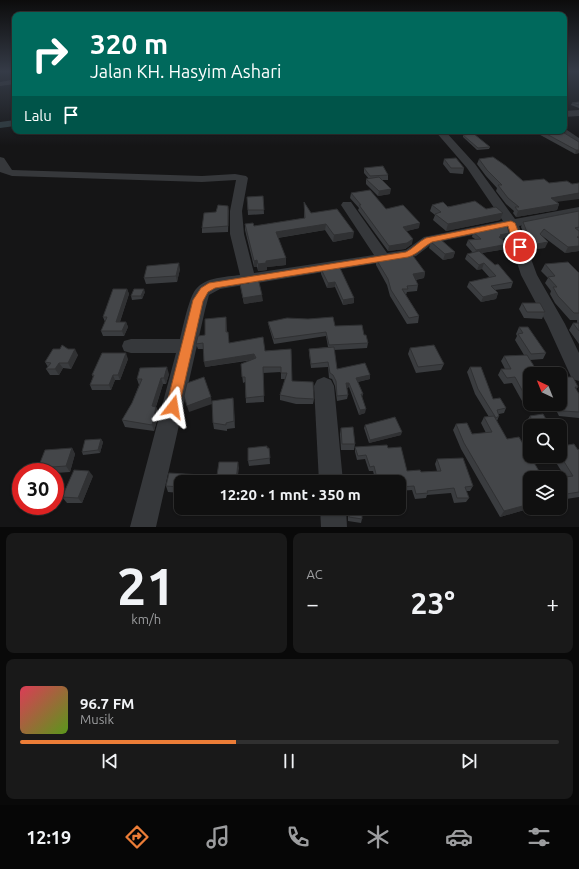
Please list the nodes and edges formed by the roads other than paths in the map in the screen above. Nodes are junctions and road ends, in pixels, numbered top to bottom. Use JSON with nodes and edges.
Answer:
{"nodes":[{"id":1,"x":579,"y":113,"type":"edge"},
{"id":2,"x":567,"y":114,"type":"edge"},
{"id":3,"x":443,"y":134,"type":"edge"},
{"id":4,"x":567,"y":134,"type":"edge"},
{"id":5,"x":579,"y":142,"type":"edge"},
{"id":6,"x":0,"y":160,"type":"edge"},
{"id":7,"x":348,"y":205,"type":"dead end"},
{"id":8,"x":579,"y":212,"type":"edge"},
{"id":9,"x":511,"y":223,"type":"junction"},
{"id":10,"x":383,"y":258,"type":"junction"},
{"id":11,"x":248,"y":278,"type":"junction"},
{"id":12,"x":131,"y":346,"type":"dead end"},
{"id":13,"x":187,"y":346,"type":"junction"},
{"id":14,"x":579,"y":373,"type":"edge"},
{"id":15,"x":324,"y":386,"type":"dead end"},
{"id":16,"x":330,"y":475,"type":"edge"},
{"id":17,"x":333,"y":515,"type":"edge"},
{"id":18,"x":143,"y":527,"type":"edge"},
{"id":19,"x":334,"y":527,"type":"edge"}],
"edges":[{"from":1,"to":2,"type":"street"},
{"from":3,"to":9,"type":"street"},
{"from":4,"to":5,"type":"street"},
{"from":6,"to":11,"type":"street"},
{"from":7,"to":10,"type":"street"},
{"from":8,"to":9,"type":"street"},
{"from":9,"to":10,"type":"street"},
{"from":9,"to":14,"type":"street"},
{"from":10,"to":11,"type":"street"},
{"from":11,"to":13,"type":"street"},
{"from":12,"to":13,"type":"street"},
{"from":13,"to":18,"type":"street"},
{"from":15,"to":16,"type":"street"},
{"from":17,"to":19,"type":"street"}]}
